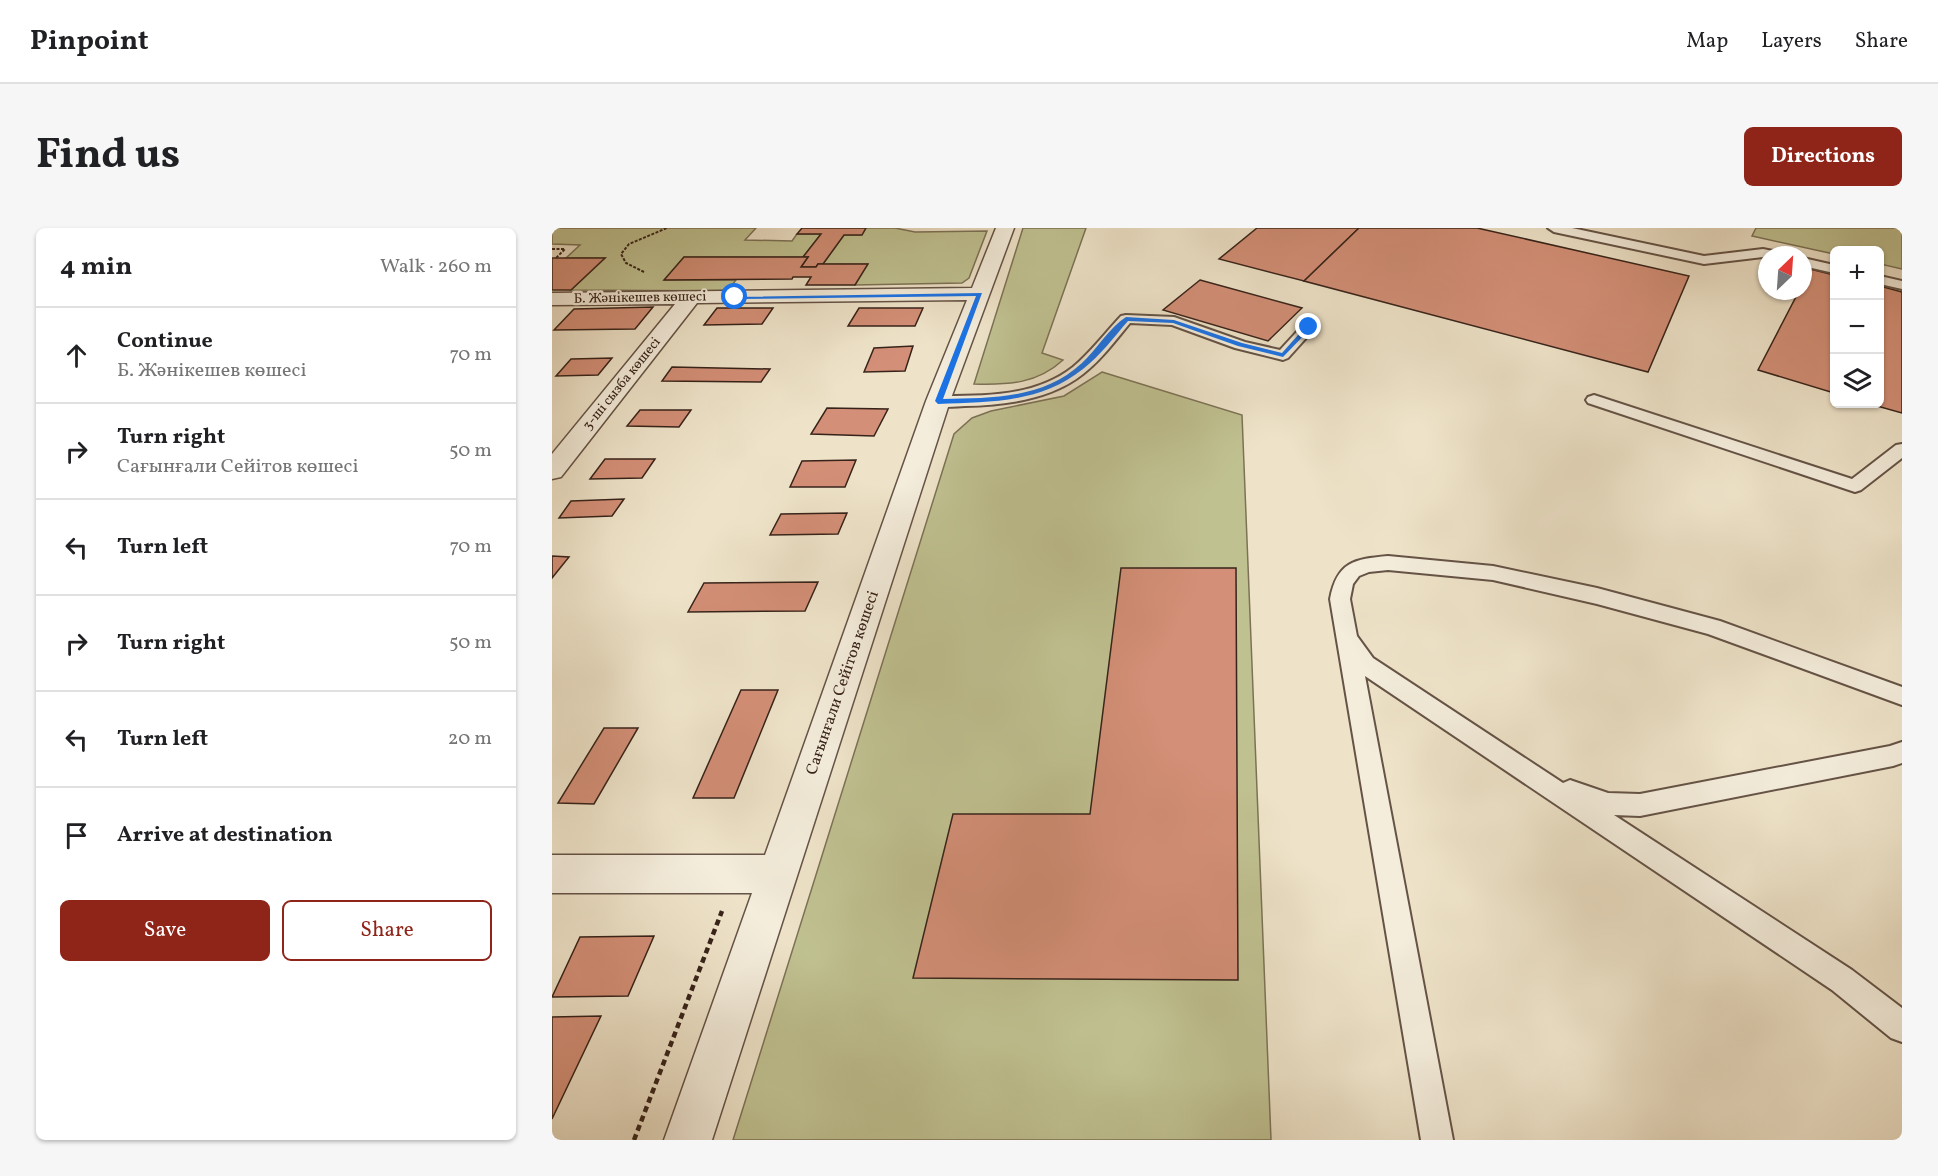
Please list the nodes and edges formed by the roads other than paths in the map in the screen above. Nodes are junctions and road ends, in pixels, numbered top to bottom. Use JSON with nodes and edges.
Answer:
{"nodes":[{"id":1,"x":1005,"y":228,"type":"edge"},
{"id":2,"x":1554,"y":228,"type":"edge"},
{"id":3,"x":1758,"y":254,"type":"edge"},
{"id":4,"x":1812,"y":264,"type":"edge"},
{"id":5,"x":1830,"y":268,"type":"edge"},
{"id":6,"x":1884,"y":281,"type":"edge"},
{"id":7,"x":1902,"y":285,"type":"edge"},
{"id":8,"x":980,"y":294,"type":"junction"},
{"id":9,"x":691,"y":297,"type":"junction"},
{"id":10,"x":552,"y":299,"type":"edge"},
{"id":11,"x":1309,"y":327,"type":"dead end"},
{"id":12,"x":1594,"y":400,"type":"dead end"},
{"id":13,"x":938,"y":401,"type":"junction"},
{"id":14,"x":1902,"y":449,"type":"edge"},
{"id":15,"x":552,"y":471,"type":"edge"},
{"id":16,"x":1346,"y":636,"type":"junction"},
{"id":17,"x":1902,"y":696,"type":"edge"},
{"id":18,"x":1902,"y":752,"type":"edge"},
{"id":19,"x":1532,"y":776,"type":"junction"},
{"id":20,"x":552,"y":874,"type":"edge"},
{"id":21,"x":778,"y":874,"type":"junction"},
{"id":22,"x":1902,"y":1026,"type":"edge"},
{"id":23,"x":688,"y":1140,"type":"edge"},
{"id":24,"x":1437,"y":1140,"type":"edge"}],
"edges":[{"from":1,"to":8,"type":"street","name":"Сағынғали Сейітов көшесі"},
{"from":2,"to":3,"type":"lane"},
{"from":4,"to":5,"type":"lane"},
{"from":6,"to":7,"type":"lane"},
{"from":8,"to":9,"type":"street","name":"Б. Жәнікешев көшесі"},
{"from":8,"to":13,"type":"street","name":"Сағынғали Сейітов көшесі"},
{"from":9,"to":10,"type":"street","name":"Б. Жәнікешев көшесі"},
{"from":9,"to":15,"type":"street","name":"3-ші сызба көшесі"},
{"from":11,"to":13,"type":"lane"},
{"from":12,"to":14,"type":"lane"},
{"from":13,"to":21,"type":"street","name":"Сағынғали Сейітов көшесі"},
{"from":16,"to":17,"type":"lane"},
{"from":16,"to":19,"type":"lane"},
{"from":16,"to":24,"type":"lane"},
{"from":18,"to":19,"type":"lane"},
{"from":19,"to":22,"type":"lane"},
{"from":20,"to":21,"type":"street"},
{"from":21,"to":23,"type":"street","name":"Сағынғали Сейітов көшесі"}]}
